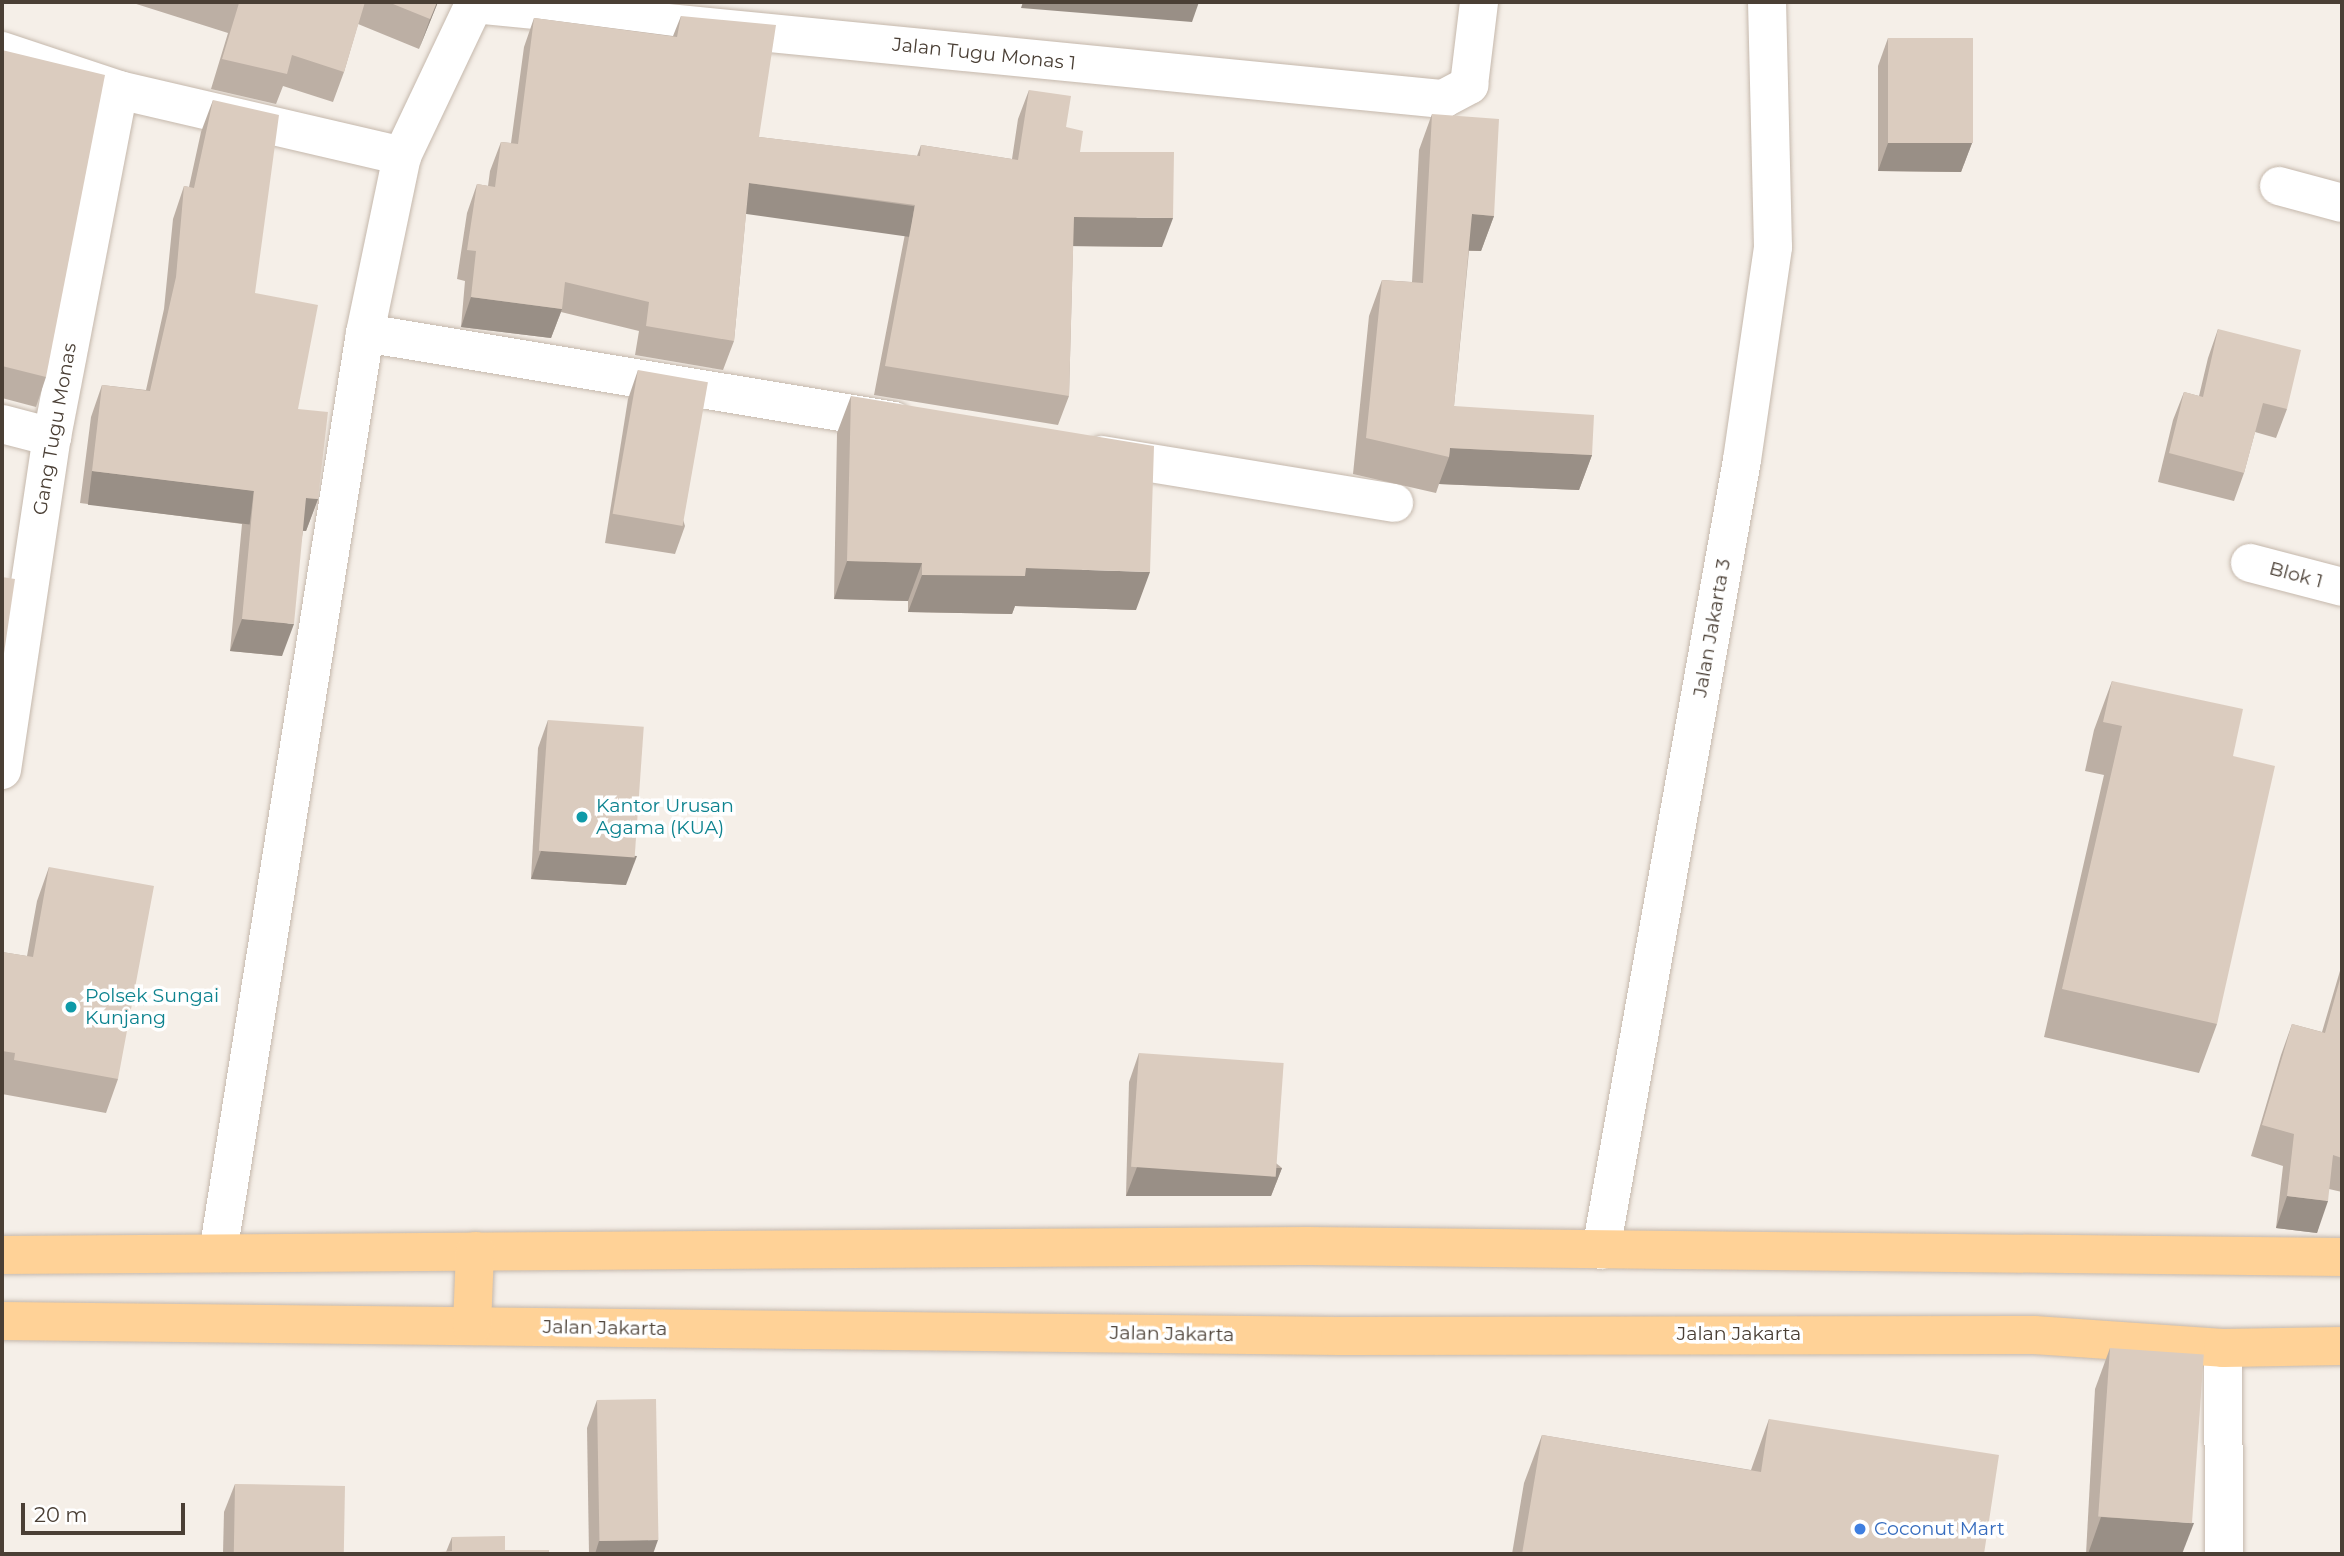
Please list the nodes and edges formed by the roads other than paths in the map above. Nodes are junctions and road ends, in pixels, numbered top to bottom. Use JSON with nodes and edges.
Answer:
{"nodes":[{"id":1,"x":1479,"y":2,"type":"edge"},
{"id":2,"x":1766,"y":2,"type":"edge"},
{"id":3,"x":474,"y":3,"type":"edge"},
{"id":4,"x":2,"y":51,"type":"edge"},
{"id":5,"x":119,"y":90,"type":"junction"},
{"id":6,"x":402,"y":156,"type":"junction"},
{"id":7,"x":2279,"y":186,"type":"dead end"},
{"id":8,"x":2342,"y":203,"type":"edge"},
{"id":9,"x":365,"y":333,"type":"junction"},
{"id":10,"x":2,"y":424,"type":"edge"},
{"id":11,"x":927,"y":426,"type":"edge"},
{"id":12,"x":52,"y":437,"type":"junction"},
{"id":13,"x":1065,"y":449,"type":"edge"},
{"id":14,"x":1394,"y":503,"type":"dead end"},
{"id":15,"x":2250,"y":563,"type":"dead end"},
{"id":16,"x":2342,"y":587,"type":"edge"},
{"id":17,"x":2,"y":770,"type":"edge"},
{"id":18,"x":1601,"y":1250,"type":"junction"},
{"id":19,"x":475,"y":1251,"type":"junction"},
{"id":20,"x":218,"y":1253,"type":"junction"},
{"id":21,"x":2,"y":1255,"type":"edge"},
{"id":22,"x":2342,"y":1257,"type":"edge"},
{"id":23,"x":2,"y":1321,"type":"edge"},
{"id":24,"x":472,"y":1326,"type":"junction"},
{"id":25,"x":2342,"y":1346,"type":"edge"},
{"id":26,"x":2223,"y":1348,"type":"junction"},
{"id":27,"x":2224,"y":1554,"type":"edge"}],
"edges":[{"from":1,"to":3,"type":"street","name":"Jalan Tugu Monas 1"},
{"from":2,"to":18,"type":"street","name":"Jalan Jakarta 3"},
{"from":3,"to":6,"type":"street"},
{"from":4,"to":5,"type":"street"},
{"from":5,"to":6,"type":"street"},
{"from":5,"to":12,"type":"street","name":"Gang Tugu Monas"},
{"from":6,"to":9,"type":"street"},
{"from":7,"to":8,"type":"street"},
{"from":9,"to":11,"type":"street"},
{"from":9,"to":20,"type":"street"},
{"from":10,"to":12,"type":"street"},
{"from":12,"to":17,"type":"street","name":"Gang Tugu Monas"},
{"from":13,"to":14,"type":"street"},
{"from":15,"to":16,"type":"street","name":"Blok 1"},
{"from":18,"to":19,"type":"main road"},
{"from":18,"to":22,"type":"main road"},
{"from":19,"to":20,"type":"main road"},
{"from":19,"to":24,"type":"main road"},
{"from":20,"to":21,"type":"main road"},
{"from":23,"to":24,"type":"main road","name":"Jalan Jakarta"},
{"from":24,"to":26,"type":"main road","name":"Jalan Jakarta"},
{"from":25,"to":26,"type":"main road","name":"Jalan Jakarta"},
{"from":26,"to":27,"type":"street"}]}
